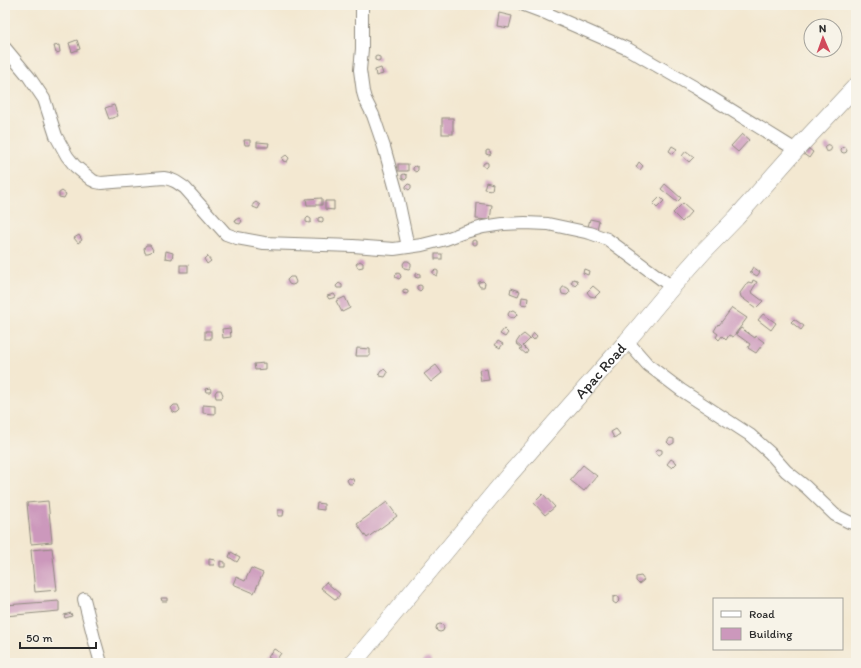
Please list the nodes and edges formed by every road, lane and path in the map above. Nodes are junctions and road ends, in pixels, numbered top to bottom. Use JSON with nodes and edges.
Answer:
{"nodes":[{"id":1,"x":362,"y":5,"type":"edge"},
{"id":2,"x":524,"y":5,"type":"edge"},
{"id":3,"x":5,"y":48,"type":"edge"},
{"id":4,"x":856,"y":86,"type":"edge"},
{"id":5,"x":796,"y":150,"type":"junction"},
{"id":6,"x":408,"y":247,"type":"junction"},
{"id":7,"x":672,"y":287,"type":"junction"},
{"id":8,"x":627,"y":341,"type":"junction"},
{"id":9,"x":856,"y":524,"type":"edge"},
{"id":10,"x":84,"y":599,"type":"dead end"},
{"id":11,"x":101,"y":663,"type":"edge"},
{"id":12,"x":353,"y":663,"type":"edge"}],
"edges":[{"from":1,"to":6,"type":"street"},
{"from":2,"to":5,"type":"street"},
{"from":3,"to":6,"type":"street"},
{"from":4,"to":5,"type":"main road","name":"Apac Road"},
{"from":5,"to":7,"type":"main road","name":"Apac Road"},
{"from":6,"to":7,"type":"street"},
{"from":7,"to":8,"type":"main road","name":"Apac Road"},
{"from":8,"to":9,"type":"street"},
{"from":8,"to":12,"type":"main road","name":"Apac Road"},
{"from":10,"to":11,"type":"street"}]}
